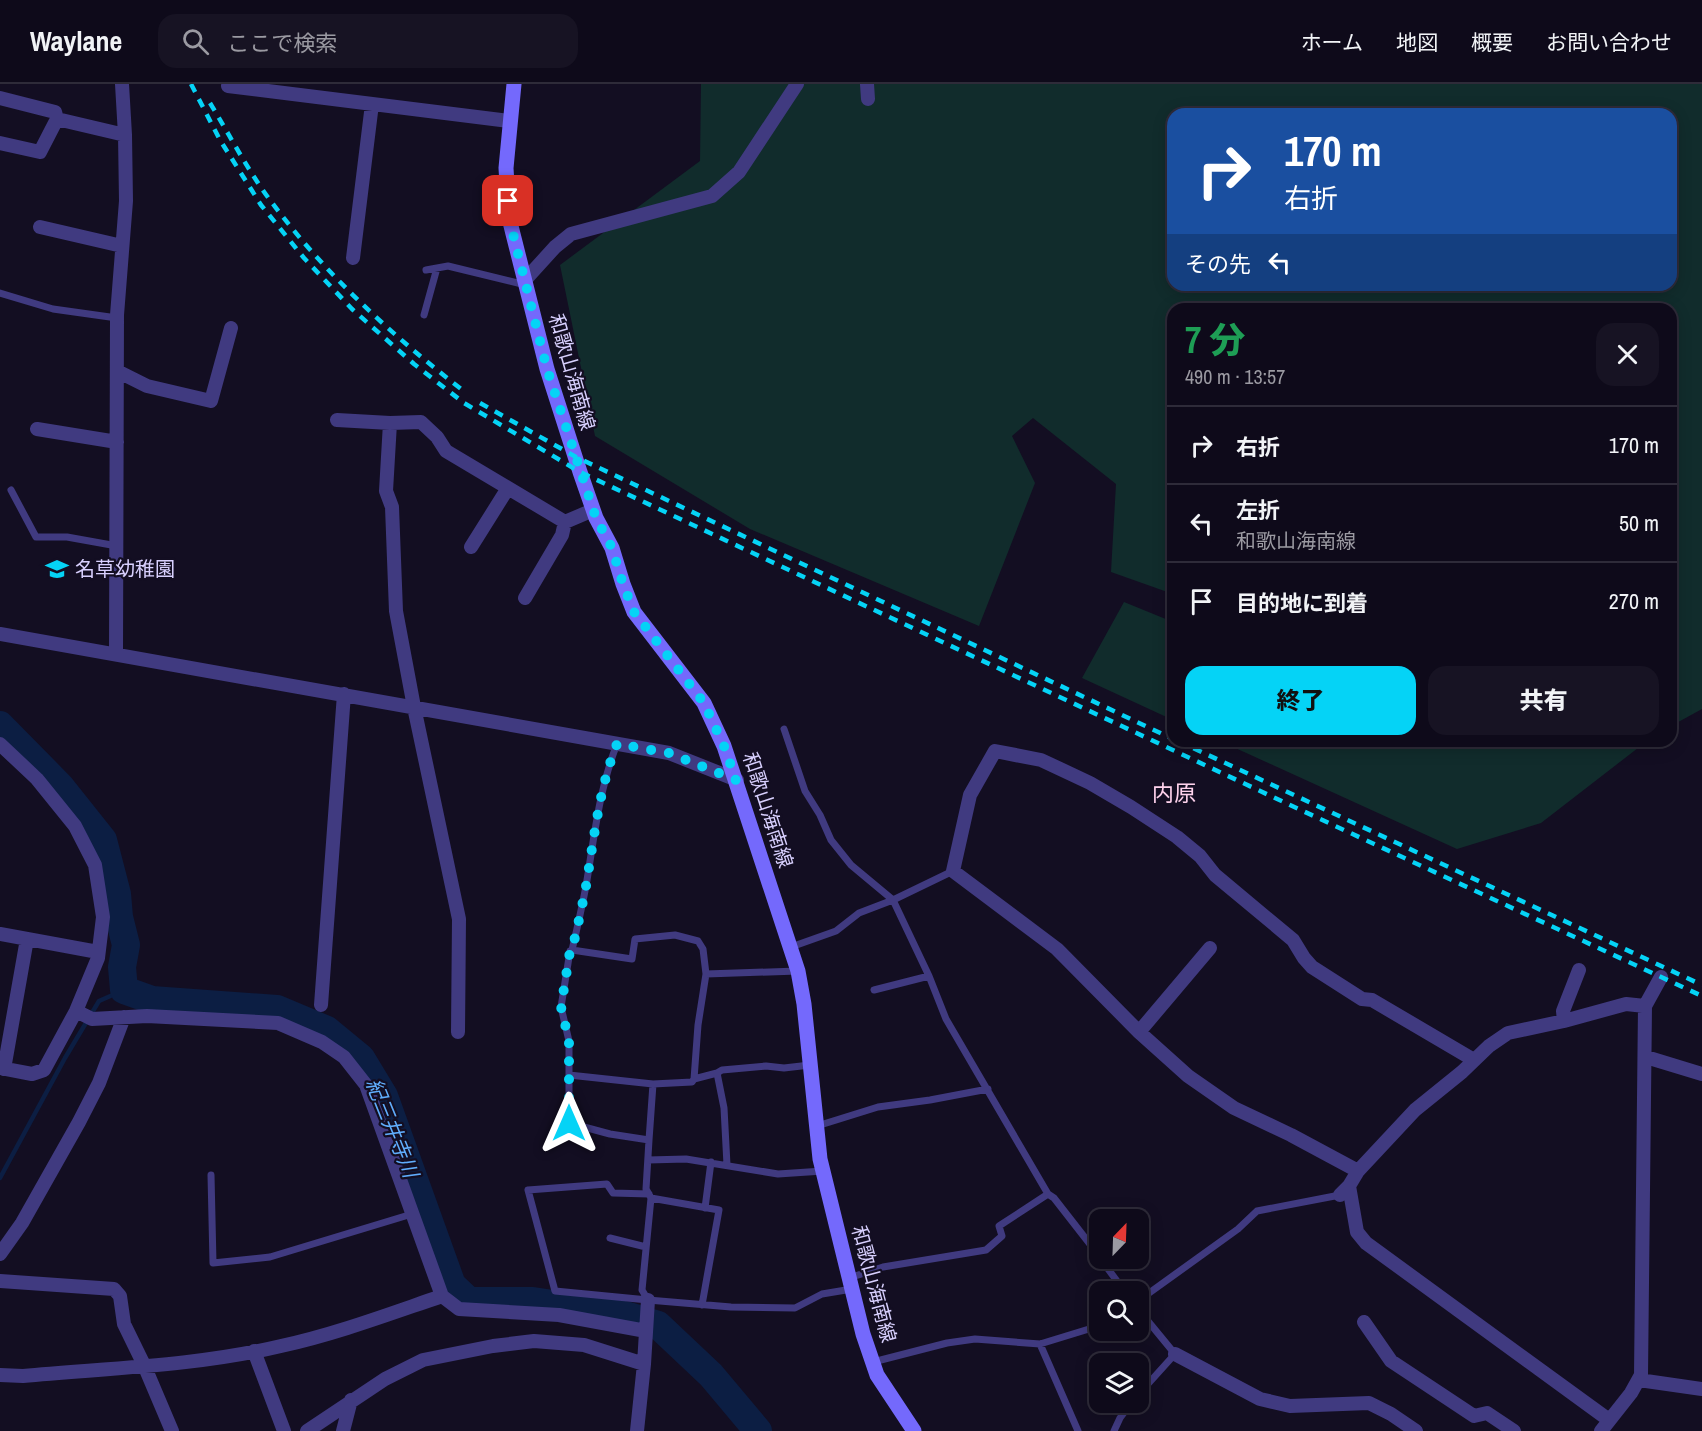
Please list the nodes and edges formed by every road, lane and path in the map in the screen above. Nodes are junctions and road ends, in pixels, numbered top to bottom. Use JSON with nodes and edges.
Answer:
{"nodes":[{"id":1,"x":122,"y":84,"type":"edge"},
{"id":2,"x":514,"y":84,"type":"edge"},
{"id":3,"x":797,"y":84,"type":"edge"},
{"id":4,"x":867,"y":84,"type":"edge"},
{"id":5,"x":228,"y":86,"type":"dead end"},
{"id":6,"x":0,"y":98,"type":"edge"},
{"id":7,"x":868,"y":99,"type":"dead end"},
{"id":8,"x":372,"y":104,"type":"junction"},
{"id":9,"x":57,"y":119,"type":"junction"},
{"id":10,"x":509,"y":121,"type":"junction"},
{"id":11,"x":125,"y":135,"type":"junction"},
{"id":12,"x":0,"y":143,"type":"edge"},
{"id":13,"x":40,"y":227,"type":"dead end"},
{"id":14,"x":122,"y":246,"type":"junction"},
{"id":15,"x":353,"y":258,"type":"dead end"},
{"id":16,"x":437,"y":268,"type":"junction"},
{"id":17,"x":426,"y":270,"type":"dead end"},
{"id":18,"x":525,"y":282,"type":"junction"},
{"id":19,"x":0,"y":293,"type":"edge"},
{"id":20,"x":424,"y":315,"type":"dead end"},
{"id":21,"x":117,"y":318,"type":"junction"},
{"id":22,"x":231,"y":328,"type":"dead end"},
{"id":23,"x":117,"y":371,"type":"junction"},
{"id":24,"x":337,"y":420,"type":"dead end"},
{"id":25,"x":390,"y":423,"type":"junction"},
{"id":26,"x":37,"y":429,"type":"dead end"},
{"id":27,"x":117,"y":442,"type":"junction"},
{"id":28,"x":508,"y":488,"type":"junction"},
{"id":29,"x":11,"y":490,"type":"dead end"},
{"id":30,"x":593,"y":510,"type":"junction"},
{"id":31,"x":565,"y":522,"type":"junction"},
{"id":32,"x":117,"y":546,"type":"junction"},
{"id":33,"x":471,"y":547,"type":"dead end"},
{"id":34,"x":525,"y":598,"type":"dead end"},
{"id":35,"x":0,"y":634,"type":"edge"},
{"id":36,"x":116,"y":654,"type":"junction"},
{"id":37,"x":344,"y":694,"type":"junction"},
{"id":38,"x":414,"y":707,"type":"junction"},
{"id":39,"x":784,"y":729,"type":"dead end"},
{"id":40,"x":0,"y":744,"type":"edge"},
{"id":41,"x":617,"y":744,"type":"junction"},
{"id":42,"x":736,"y":780,"type":"junction"},
{"id":43,"x":953,"y":871,"type":"junction"},
{"id":44,"x":893,"y":900,"type":"junction"},
{"id":45,"x":0,"y":934,"type":"edge"},
{"id":46,"x":27,"y":939,"type":"junction"},
{"id":47,"x":791,"y":947,"type":"junction"},
{"id":48,"x":1210,"y":948,"type":"dead end"},
{"id":49,"x":572,"y":950,"type":"junction"},
{"id":50,"x":98,"y":952,"type":"junction"},
{"id":51,"x":1579,"y":970,"type":"dead end"},
{"id":52,"x":798,"y":971,"type":"junction"},
{"id":53,"x":706,"y":974,"type":"junction"},
{"id":54,"x":929,"y":976,"type":"junction"},
{"id":55,"x":1661,"y":977,"type":"dead end"},
{"id":56,"x":874,"y":990,"type":"dead end"},
{"id":57,"x":321,"y":1005,"type":"dead end"},
{"id":58,"x":1645,"y":1006,"type":"junction"},
{"id":59,"x":83,"y":1014,"type":"junction"},
{"id":60,"x":124,"y":1017,"type":"junction"},
{"id":61,"x":1564,"y":1021,"type":"junction"},
{"id":62,"x":458,"y":1032,"type":"dead end"},
{"id":63,"x":1139,"y":1032,"type":"junction"},
{"id":64,"x":1646,"y":1057,"type":"junction"},
{"id":65,"x":1474,"y":1060,"type":"junction"},
{"id":66,"x":811,"y":1065,"type":"junction"},
{"id":67,"x":2,"y":1068,"type":"edge"},
{"id":68,"x":717,"y":1073,"type":"junction"},
{"id":69,"x":1702,"y":1074,"type":"edge"},
{"id":70,"x":569,"y":1075,"type":"junction"},
{"id":71,"x":694,"y":1079,"type":"junction"},
{"id":72,"x":653,"y":1084,"type":"junction"},
{"id":73,"x":988,"y":1089,"type":"junction"},
{"id":74,"x":817,"y":1126,"type":"junction"},
{"id":75,"x":649,"y":1140,"type":"junction"},
{"id":76,"x":648,"y":1160,"type":"junction"},
{"id":77,"x":711,"y":1162,"type":"junction"},
{"id":78,"x":727,"y":1165,"type":"junction"},
{"id":79,"x":1358,"y":1170,"type":"junction"},
{"id":80,"x":823,"y":1171,"type":"junction"},
{"id":81,"x":211,"y":1175,"type":"dead end"},
{"id":82,"x":1344,"y":1191,"type":"junction"},
{"id":83,"x":1048,"y":1194,"type":"junction"},
{"id":84,"x":650,"y":1196,"type":"junction"},
{"id":85,"x":705,"y":1208,"type":"junction"},
{"id":86,"x":412,"y":1214,"type":"junction"},
{"id":87,"x":610,"y":1238,"type":"dead end"},
{"id":88,"x":1089,"y":1243,"type":"edge"},
{"id":89,"x":646,"y":1247,"type":"junction"},
{"id":90,"x":0,"y":1254,"type":"edge"},
{"id":91,"x":0,"y":1281,"type":"edge"},
{"id":92,"x":851,"y":1284,"type":"junction"},
{"id":93,"x":1149,"y":1293,"type":"edge"},
{"id":94,"x":442,"y":1296,"type":"junction"},
{"id":95,"x":647,"y":1303,"type":"junction"},
{"id":96,"x":702,"y":1305,"type":"junction"},
{"id":97,"x":1149,"y":1322,"type":"edge"},
{"id":98,"x":1364,"y":1322,"type":"dead end"},
{"id":99,"x":646,"y":1329,"type":"junction"},
{"id":100,"x":1089,"y":1329,"type":"edge"},
{"id":101,"x":1040,"y":1344,"type":"junction"},
{"id":102,"x":254,"y":1351,"type":"junction"},
{"id":103,"x":1175,"y":1354,"type":"junction"},
{"id":104,"x":873,"y":1362,"type":"junction"},
{"id":105,"x":645,"y":1364,"type":"junction"},
{"id":106,"x":144,"y":1365,"type":"junction"},
{"id":107,"x":0,"y":1375,"type":"edge"},
{"id":108,"x":1639,"y":1380,"type":"junction"},
{"id":109,"x":1149,"y":1383,"type":"edge"},
{"id":110,"x":1702,"y":1389,"type":"edge"},
{"id":111,"x":351,"y":1400,"type":"junction"},
{"id":112,"x":1123,"y":1413,"type":"edge"},
{"id":113,"x":1605,"y":1426,"type":"edge"},
{"id":114,"x":172,"y":1431,"type":"edge"},
{"id":115,"x":284,"y":1431,"type":"edge"},
{"id":116,"x":308,"y":1431,"type":"edge"},
{"id":117,"x":343,"y":1431,"type":"edge"},
{"id":118,"x":637,"y":1431,"type":"edge"},
{"id":119,"x":914,"y":1431,"type":"edge"},
{"id":120,"x":1078,"y":1431,"type":"edge"},
{"id":121,"x":1114,"y":1431,"type":"edge"},
{"id":122,"x":1416,"y":1431,"type":"edge"},
{"id":123,"x":1514,"y":1431,"type":"edge"}],
"edges":[{"from":1,"to":11,"type":"street"},
{"from":2,"to":10,"type":"main road","name":"和歌山海南線"},
{"from":3,"to":18,"type":"street"},
{"from":4,"to":7,"type":"street"},
{"from":5,"to":8,"type":"street"},
{"from":6,"to":9,"type":"street"},
{"from":8,"to":10,"type":"street"},
{"from":8,"to":15,"type":"street"},
{"from":9,"to":11,"type":"street"},
{"from":9,"to":12,"type":"street"},
{"from":10,"to":18,"type":"main road","name":"和歌山海南線"},
{"from":11,"to":14,"type":"street"},
{"from":13,"to":14,"type":"street"},
{"from":14,"to":21,"type":"street"},
{"from":16,"to":17,"type":"lane"},
{"from":16,"to":18,"type":"lane"},
{"from":16,"to":20,"type":"lane"},
{"from":18,"to":30,"type":"main road","name":"和歌山海南線"},
{"from":19,"to":21,"type":"lane"},
{"from":21,"to":23,"type":"street"},
{"from":22,"to":23,"type":"street"},
{"from":23,"to":27,"type":"street"},
{"from":24,"to":25,"type":"street"},
{"from":25,"to":28,"type":"street"},
{"from":25,"to":38,"type":"street"},
{"from":26,"to":27,"type":"street"},
{"from":27,"to":32,"type":"street"},
{"from":28,"to":31,"type":"street"},
{"from":28,"to":33,"type":"street"},
{"from":29,"to":32,"type":"lane"},
{"from":30,"to":31,"type":"street"},
{"from":30,"to":42,"type":"main road","name":"和歌山海南線"},
{"from":31,"to":34,"type":"street"},
{"from":32,"to":36,"type":"street"},
{"from":35,"to":36,"type":"street"},
{"from":36,"to":37,"type":"street"},
{"from":37,"to":38,"type":"street"},
{"from":37,"to":57,"type":"street"},
{"from":38,"to":41,"type":"street"},
{"from":38,"to":62,"type":"street"},
{"from":39,"to":44,"type":"lane"},
{"from":40,"to":50,"type":"street"},
{"from":41,"to":42,"type":"street"},
{"from":41,"to":49,"type":"lane"},
{"from":42,"to":47,"type":"main road","name":"和歌山海南線"},
{"from":43,"to":44,"type":"lane"},
{"from":43,"to":63,"type":"street"},
{"from":43,"to":65,"type":"street"},
{"from":44,"to":47,"type":"lane"},
{"from":44,"to":54,"type":"lane"},
{"from":45,"to":46,"type":"street"},
{"from":46,"to":50,"type":"street"},
{"from":46,"to":67,"type":"street"},
{"from":47,"to":52,"type":"main road","name":"和歌山海南線"},
{"from":48,"to":63,"type":"street"},
{"from":49,"to":53,"type":"lane"},
{"from":49,"to":70,"type":"lane"},
{"from":50,"to":59,"type":"street"},
{"from":51,"to":61,"type":"street"},
{"from":52,"to":53,"type":"lane"},
{"from":52,"to":66,"type":"main road","name":"和歌山海南線"},
{"from":53,"to":71,"type":"lane"},
{"from":54,"to":56,"type":"lane"},
{"from":54,"to":73,"type":"lane"},
{"from":55,"to":58,"type":"street"},
{"from":58,"to":61,"type":"street"},
{"from":58,"to":64,"type":"street"},
{"from":59,"to":60,"type":"street"},
{"from":59,"to":67,"type":"street"},
{"from":60,"to":86,"type":"street"},
{"from":60,"to":90,"type":"street"},
{"from":61,"to":65,"type":"street"},
{"from":63,"to":79,"type":"street"},
{"from":64,"to":69,"type":"street"},
{"from":64,"to":108,"type":"street"},
{"from":65,"to":79,"type":"street"},
{"from":66,"to":68,"type":"lane"},
{"from":66,"to":74,"type":"main road","name":"和歌山海南線"},
{"from":68,"to":71,"type":"lane"},
{"from":68,"to":78,"type":"lane"},
{"from":70,"to":72,"type":"lane"},
{"from":70,"to":75,"type":"lane"},
{"from":71,"to":72,"type":"lane"},
{"from":72,"to":75,"type":"lane"},
{"from":73,"to":74,"type":"lane"},
{"from":73,"to":83,"type":"lane"},
{"from":74,"to":80,"type":"main road","name":"和歌山海南線"},
{"from":75,"to":76,"type":"lane"},
{"from":76,"to":77,"type":"lane"},
{"from":76,"to":84,"type":"lane"},
{"from":77,"to":78,"type":"lane"},
{"from":77,"to":85,"type":"lane"},
{"from":78,"to":80,"type":"lane"},
{"from":79,"to":82,"type":"street"},
{"from":80,"to":92,"type":"main road","name":"和歌山海南線"},
{"from":81,"to":86,"type":"lane"},
{"from":82,"to":93,"type":"lane"},
{"from":82,"to":113,"type":"street"},
{"from":83,"to":88,"type":"lane"},
{"from":83,"to":92,"type":"lane"},
{"from":84,"to":85,"type":"lane"},
{"from":84,"to":89,"type":"lane"},
{"from":84,"to":95,"type":"lane"},
{"from":85,"to":96,"type":"lane"},
{"from":86,"to":94,"type":"street"},
{"from":87,"to":89,"type":"lane"},
{"from":89,"to":95,"type":"lane"},
{"from":91,"to":106,"type":"street"},
{"from":92,"to":96,"type":"lane"},
{"from":92,"to":104,"type":"main road","name":"和歌山海南線"},
{"from":94,"to":99,"type":"street"},
{"from":94,"to":102,"type":"street"},
{"from":95,"to":96,"type":"lane"},
{"from":95,"to":99,"type":"street"},
{"from":97,"to":103,"type":"lane"},
{"from":98,"to":123,"type":"street"},
{"from":99,"to":105,"type":"street"},
{"from":100,"to":101,"type":"lane"},
{"from":101,"to":104,"type":"lane"},
{"from":101,"to":120,"type":"lane"},
{"from":102,"to":106,"type":"street"},
{"from":102,"to":115,"type":"street"},
{"from":103,"to":109,"type":"lane"},
{"from":103,"to":122,"type":"street"},
{"from":104,"to":119,"type":"main road","name":"和歌山海南線"},
{"from":105,"to":111,"type":"street"},
{"from":105,"to":118,"type":"street"},
{"from":106,"to":107,"type":"street"},
{"from":106,"to":114,"type":"street"},
{"from":108,"to":110,"type":"street"},
{"from":108,"to":113,"type":"street"},
{"from":111,"to":116,"type":"street"},
{"from":111,"to":117,"type":"street"},
{"from":112,"to":121,"type":"lane"}]}
